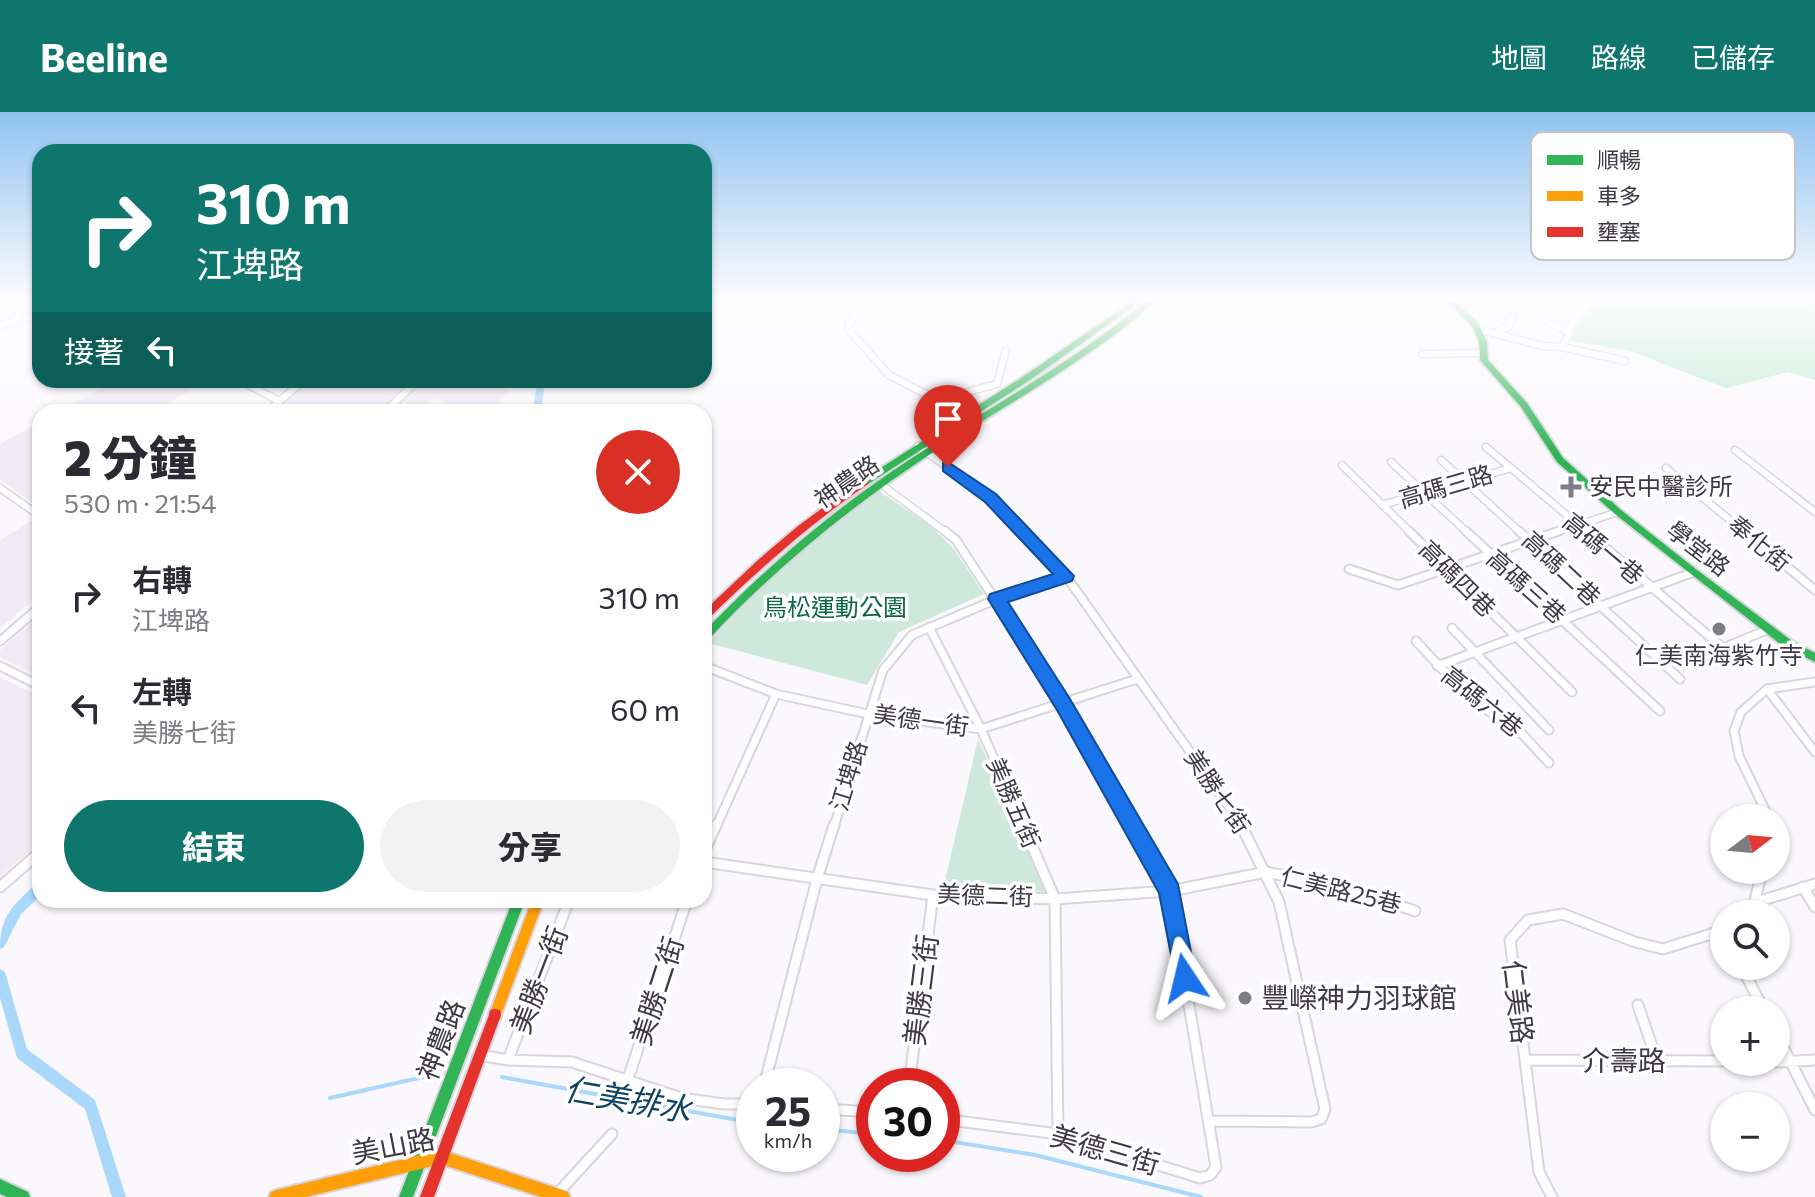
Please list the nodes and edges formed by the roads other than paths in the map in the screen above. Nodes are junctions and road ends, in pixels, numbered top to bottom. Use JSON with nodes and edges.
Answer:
{"nodes":[{"id":1,"x":868,"y":352,"type":"edge"},
{"id":2,"x":1006,"y":352,"type":"edge"},
{"id":3,"x":1060,"y":352,"type":"edge"},
{"id":4,"x":1087,"y":352,"type":"edge"},
{"id":5,"x":1583,"y":352,"type":"edge"},
{"id":6,"x":1482,"y":353,"type":"joint"},
{"id":7,"x":1422,"y":354,"type":"dead end"},
{"id":8,"x":1625,"y":361,"type":"dead end"},
{"id":9,"x":254,"y":388,"type":"edge"},
{"id":10,"x":294,"y":388,"type":"edge"},
{"id":11,"x":410,"y":388,"type":"edge"},
{"id":12,"x":279,"y":401,"type":"junction"},
{"id":13,"x":276,"y":404,"type":"edge"},
{"id":14,"x":393,"y":404,"type":"edge"},
{"id":15,"x":942,"y":404,"type":"junction"},
{"id":16,"x":960,"y":418,"type":"junction"},
{"id":17,"x":1486,"y":447,"type":"dead end"},
{"id":18,"x":922,"y":449,"type":"junction"},
{"id":19,"x":1735,"y":450,"type":"dead end"},
{"id":20,"x":1441,"y":460,"type":"dead end"},
{"id":21,"x":1391,"y":462,"type":"dead end"},
{"id":22,"x":1342,"y":465,"type":"dead end"},
{"id":23,"x":1511,"y":468,"type":"junction"},
{"id":24,"x":1666,"y":468,"type":"dead end"},
{"id":25,"x":1465,"y":482,"type":"junction"},
{"id":26,"x":0,"y":488,"type":"edge"},
{"id":27,"x":886,"y":488,"type":"dead end"},
{"id":28,"x":1425,"y":493,"type":"junction"},
{"id":29,"x":1382,"y":505,"type":"junction"},
{"id":30,"x":32,"y":510,"type":"edge"},
{"id":31,"x":1618,"y":512,"type":"junction"},
{"id":32,"x":1815,"y":512,"type":"edge"},
{"id":33,"x":1576,"y":526,"type":"junction"},
{"id":34,"x":1531,"y":541,"type":"junction"},
{"id":35,"x":1491,"y":555,"type":"junction"},
{"id":36,"x":1349,"y":569,"type":"dead end"},
{"id":37,"x":1447,"y":570,"type":"junction"},
{"id":38,"x":1694,"y":572,"type":"junction"},
{"id":39,"x":1066,"y":576,"type":"junction"},
{"id":40,"x":1651,"y":588,"type":"junction"},
{"id":41,"x":1815,"y":590,"type":"edge"},
{"id":42,"x":997,"y":599,"type":"junction"},
{"id":43,"x":1600,"y":606,"type":"junction"},
{"id":44,"x":712,"y":609,"type":"edge"},
{"id":45,"x":32,"y":614,"type":"edge"},
{"id":46,"x":1563,"y":620,"type":"junction"},
{"id":47,"x":929,"y":627,"type":"junction"},
{"id":48,"x":1452,"y":628,"type":"dead end"},
{"id":49,"x":712,"y":629,"type":"edge"},
{"id":50,"x":1769,"y":629,"type":"junction"},
{"id":51,"x":1516,"y":637,"type":"junction"},
{"id":52,"x":0,"y":641,"type":"edge"},
{"id":53,"x":1416,"y":641,"type":"dead end"},
{"id":54,"x":1474,"y":652,"type":"junction"},
{"id":55,"x":1815,"y":658,"type":"edge"},
{"id":56,"x":0,"y":666,"type":"edge"},
{"id":57,"x":1437,"y":666,"type":"junction"},
{"id":58,"x":712,"y":671,"type":"edge"},
{"id":59,"x":1137,"y":679,"type":"junction"},
{"id":60,"x":1680,"y":679,"type":"dead end"},
{"id":61,"x":32,"y":682,"type":"edge"},
{"id":62,"x":1815,"y":682,"type":"edge"},
{"id":63,"x":1767,"y":689,"type":"junction"},
{"id":64,"x":1572,"y":692,"type":"dead end"},
{"id":65,"x":776,"y":694,"type":"junction"},
{"id":66,"x":1063,"y":704,"type":"junction"},
{"id":67,"x":1660,"y":711,"type":"dead end"},
{"id":68,"x":868,"y":714,"type":"junction"},
{"id":69,"x":981,"y":729,"type":"junction"},
{"id":70,"x":1549,"y":730,"type":"dead end"},
{"id":71,"x":1815,"y":752,"type":"edge"},
{"id":72,"x":1549,"y":763,"type":"dead end"},
{"id":73,"x":1762,"y":804,"type":"edge"},
{"id":74,"x":712,"y":834,"type":"edge"},
{"id":75,"x":32,"y":859,"type":"edge"},
{"id":76,"x":712,"y":863,"type":"edge"},
{"id":77,"x":1266,"y":872,"type":"junction"},
{"id":78,"x":817,"y":879,"type":"junction"},
{"id":79,"x":1815,"y":884,"type":"edge"},
{"id":80,"x":0,"y":887,"type":"edge"},
{"id":81,"x":1803,"y":887,"type":"junction"},
{"id":82,"x":1170,"y":891,"type":"junction"},
{"id":83,"x":933,"y":895,"type":"junction"},
{"id":84,"x":1055,"y":899,"type":"junction"},
{"id":85,"x":1763,"y":900,"type":"edge"},
{"id":86,"x":1815,"y":907,"type":"edge"},
{"id":87,"x":516,"y":908,"type":"edge"},
{"id":88,"x":535,"y":908,"type":"edge"},
{"id":89,"x":566,"y":908,"type":"edge"},
{"id":90,"x":684,"y":908,"type":"edge"},
{"id":91,"x":1415,"y":911,"type":"dead end"},
{"id":92,"x":1710,"y":935,"type":"edge"},
{"id":93,"x":1638,"y":1005,"type":"dead end"},
{"id":94,"x":478,"y":1055,"type":"junction"},
{"id":95,"x":508,"y":1060,"type":"junction"},
{"id":96,"x":1525,"y":1060,"type":"junction"},
{"id":97,"x":1815,"y":1060,"type":"edge"},
{"id":98,"x":1657,"y":1061,"type":"junction"},
{"id":99,"x":1710,"y":1061,"type":"edge"},
{"id":100,"x":1791,"y":1062,"type":"joint"},
{"id":101,"x":769,"y":1068,"type":"edge"},
{"id":102,"x":911,"y":1068,"type":"edge"},
{"id":103,"x":627,"y":1082,"type":"junction"},
{"id":104,"x":736,"y":1104,"type":"edge"},
{"id":105,"x":1815,"y":1110,"type":"edge"},
{"id":106,"x":960,"y":1121,"type":"edge"},
{"id":107,"x":1210,"y":1121,"type":"junction"},
{"id":108,"x":612,"y":1134,"type":"dead end"},
{"id":109,"x":1058,"y":1134,"type":"junction"},
{"id":110,"x":441,"y":1157,"type":"junction"},
{"id":111,"x":418,"y":1161,"type":"junction"},
{"id":112,"x":0,"y":1186,"type":"edge"},
{"id":113,"x":560,"y":1196,"type":"edge"},
{"id":114,"x":23,"y":1197,"type":"edge"},
{"id":115,"x":276,"y":1197,"type":"edge"},
{"id":116,"x":406,"y":1197,"type":"edge"},
{"id":117,"x":427,"y":1197,"type":"edge"},
{"id":118,"x":1552,"y":1197,"type":"edge"}],
"edges":[{"from":1,"to":15,"type":"street"},
{"from":2,"to":15,"type":"street"},
{"from":3,"to":16,"type":"street","name":"神農路"},
{"from":4,"to":18,"type":"street","name":"神農路"},
{"from":5,"to":8,"type":"street"},
{"from":6,"to":7,"type":"street"},
{"from":6,"to":31,"type":"street","name":"學堂路"},
{"from":9,"to":12,"type":"street"},
{"from":10,"to":12,"type":"street"},
{"from":11,"to":14,"type":"street"},
{"from":12,"to":13,"type":"street"},
{"from":15,"to":16,"type":"street"},
{"from":16,"to":18,"type":"street","name":"神農路"},
{"from":17,"to":23,"type":"street","name":"高碼一巷"},
{"from":18,"to":39,"type":"street","name":"美勝七街"},
{"from":18,"to":44,"type":"street","name":"神農路"},
{"from":18,"to":49,"type":"street","name":"神農路"},
{"from":19,"to":32,"type":"street"},
{"from":20,"to":25,"type":"street","name":"高碼二巷"},
{"from":21,"to":28,"type":"street","name":"高碼三巷"},
{"from":22,"to":29,"type":"street","name":"高碼四巷"},
{"from":23,"to":25,"type":"street","name":"高碼三路"},
{"from":23,"to":33,"type":"street","name":"高碼一巷"},
{"from":24,"to":41,"type":"street","name":"奉化街"},
{"from":25,"to":28,"type":"street","name":"高碼三路"},
{"from":25,"to":34,"type":"street","name":"高碼二巷"},
{"from":26,"to":30,"type":"street"},
{"from":27,"to":42,"type":"street"},
{"from":28,"to":29,"type":"street","name":"高碼三路"},
{"from":28,"to":35,"type":"street","name":"高碼三巷"},
{"from":29,"to":37,"type":"street","name":"高碼四巷"},
{"from":31,"to":33,"type":"street"},
{"from":31,"to":38,"type":"street","name":"學堂路"},
{"from":33,"to":34,"type":"street"},
{"from":33,"to":40,"type":"street","name":"高碼一巷"},
{"from":34,"to":35,"type":"street"},
{"from":34,"to":43,"type":"street","name":"高碼二巷"},
{"from":35,"to":37,"type":"street"},
{"from":35,"to":46,"type":"street","name":"高碼三巷"},
{"from":36,"to":37,"type":"street"},
{"from":37,"to":51,"type":"street","name":"高碼四巷"},
{"from":38,"to":40,"type":"street"},
{"from":38,"to":50,"type":"street","name":"學堂路"},
{"from":39,"to":42,"type":"street","name":"江埤路"},
{"from":39,"to":59,"type":"street","name":"美勝七街"},
{"from":40,"to":43,"type":"street"},
{"from":40,"to":50,"type":"street","name":"高碼一巷"},
{"from":42,"to":47,"type":"street","name":"江埤路"},
{"from":42,"to":66,"type":"street"},
{"from":43,"to":46,"type":"street"},
{"from":43,"to":60,"type":"street","name":"高碼二巷"},
{"from":45,"to":52,"type":"street"},
{"from":46,"to":51,"type":"street"},
{"from":46,"to":67,"type":"street","name":"高碼三巷"},
{"from":47,"to":68,"type":"street","name":"江埤路"},
{"from":47,"to":69,"type":"street","name":"美勝五街"},
{"from":48,"to":54,"type":"street"},
{"from":50,"to":55,"type":"street","name":"學堂路"},
{"from":51,"to":54,"type":"street"},
{"from":51,"to":64,"type":"street","name":"高碼四巷"},
{"from":53,"to":57,"type":"street","name":"高碼六巷"},
{"from":54,"to":57,"type":"street"},
{"from":54,"to":70,"type":"street"},
{"from":56,"to":61,"type":"street"},
{"from":57,"to":72,"type":"street","name":"高碼六巷"},
{"from":58,"to":65,"type":"street","name":"美德一街"},
{"from":59,"to":66,"type":"street","name":"美德一街"},
{"from":59,"to":77,"type":"street","name":"美勝七街"},
{"from":62,"to":63,"type":"street"},
{"from":63,"to":71,"type":"street"},
{"from":63,"to":73,"type":"street"},
{"from":65,"to":68,"type":"street","name":"美德一街"},
{"from":65,"to":74,"type":"street"},
{"from":66,"to":69,"type":"street","name":"美德一街"},
{"from":66,"to":82,"type":"street"},
{"from":68,"to":69,"type":"street","name":"美德一街"},
{"from":68,"to":78,"type":"street","name":"江埤路"},
{"from":69,"to":84,"type":"street","name":"美勝五街"},
{"from":75,"to":80,"type":"street"},
{"from":76,"to":78,"type":"street","name":"美德二街"},
{"from":77,"to":82,"type":"street","name":"美德二街"},
{"from":77,"to":91,"type":"street","name":"仁美路25巷"},
{"from":77,"to":107,"type":"street","name":"美勝七街"},
{"from":78,"to":83,"type":"street","name":"美德二街"},
{"from":78,"to":101,"type":"street","name":"江埤路"},
{"from":79,"to":81,"type":"street"},
{"from":81,"to":85,"type":"street"},
{"from":81,"to":86,"type":"street"},
{"from":82,"to":84,"type":"street","name":"美德二街"},
{"from":82,"to":107,"type":"street"},
{"from":83,"to":84,"type":"street","name":"美德二街"},
{"from":83,"to":102,"type":"street","name":"美勝三街"},
{"from":84,"to":109,"type":"street","name":"美勝五街"},
{"from":87,"to":111,"type":"street","name":"神農路"},
{"from":88,"to":94,"type":"street","name":"神農路"},
{"from":89,"to":95,"type":"street","name":"美勝一街"},
{"from":90,"to":103,"type":"street","name":"美勝二街"},
{"from":92,"to":96,"type":"street","name":"仁美路"},
{"from":93,"to":98,"type":"street"},
{"from":94,"to":95,"type":"street"},
{"from":94,"to":110,"type":"street","name":"神農路"},
{"from":95,"to":103,"type":"street"},
{"from":96,"to":98,"type":"street","name":"介壽路"},
{"from":96,"to":118,"type":"street","name":"仁美路"},
{"from":97,"to":100,"type":"street"},
{"from":98,"to":99,"type":"street","name":"介壽路"},
{"from":100,"to":105,"type":"street"},
{"from":103,"to":104,"type":"street"},
{"from":106,"to":109,"type":"street","name":"美德三街"},
{"from":107,"to":109,"type":"street","name":"美德三街"},
{"from":108,"to":113,"type":"street"},
{"from":110,"to":111,"type":"street","name":"美山路"},
{"from":110,"to":113,"type":"street","name":"美山路"},
{"from":110,"to":117,"type":"street","name":"神農路"},
{"from":111,"to":115,"type":"street","name":"美山路"},
{"from":111,"to":116,"type":"street","name":"神農路"},
{"from":112,"to":114,"type":"street"}]}
